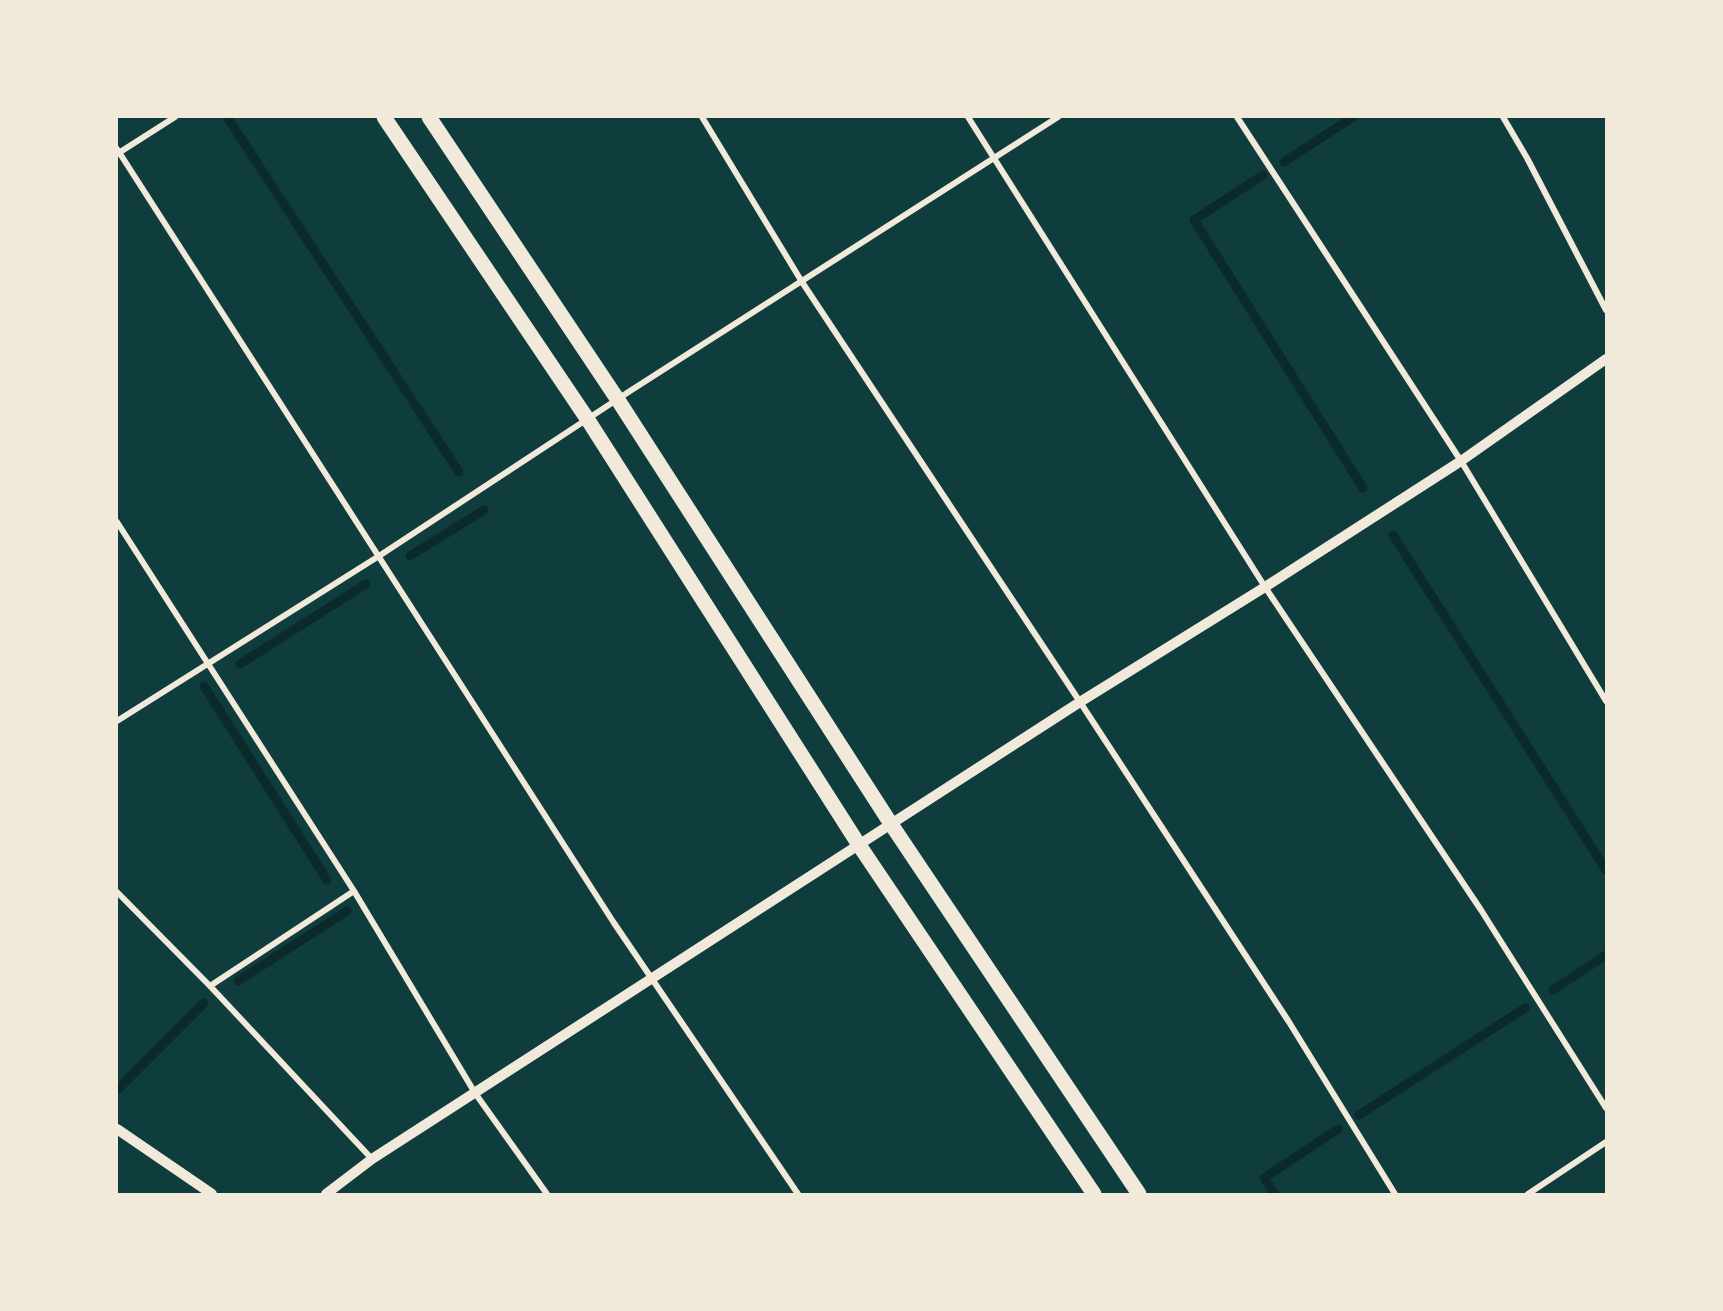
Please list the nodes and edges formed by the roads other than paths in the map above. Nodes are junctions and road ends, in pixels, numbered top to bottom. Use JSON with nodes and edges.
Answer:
{"nodes":[{"id":1,"x":175,"y":117,"type":"edge"},
{"id":2,"x":384,"y":117,"type":"edge"},
{"id":3,"x":429,"y":117,"type":"edge"},
{"id":4,"x":702,"y":117,"type":"edge"},
{"id":5,"x":968,"y":117,"type":"edge"},
{"id":6,"x":1058,"y":117,"type":"edge"},
{"id":7,"x":1237,"y":117,"type":"edge"},
{"id":8,"x":1503,"y":117,"type":"edge"},
{"id":9,"x":118,"y":152,"type":"edge"},
{"id":10,"x":994,"y":159,"type":"junction"},
{"id":11,"x":802,"y":282,"type":"junction"},
{"id":12,"x":1606,"y":310,"type":"edge"},
{"id":13,"x":1606,"y":359,"type":"edge"},
{"id":14,"x":618,"y":400,"type":"junction"},
{"id":15,"x":588,"y":420,"type":"junction"},
{"id":16,"x":1461,"y":461,"type":"junction"},
{"id":17,"x":117,"y":522,"type":"edge"},
{"id":18,"x":379,"y":556,"type":"junction"},
{"id":19,"x":1265,"y":587,"type":"junction"},
{"id":20,"x":208,"y":663,"type":"junction"},
{"id":21,"x":1606,"y":701,"type":"edge"},
{"id":22,"x":1080,"y":702,"type":"junction"},
{"id":23,"x":117,"y":721,"type":"edge"},
{"id":24,"x":891,"y":824,"type":"junction"},
{"id":25,"x":859,"y":845,"type":"junction"},
{"id":26,"x":354,"y":891,"type":"junction"},
{"id":27,"x":117,"y":892,"type":"edge"},
{"id":28,"x":653,"y":980,"type":"junction"},
{"id":29,"x":210,"y":986,"type":"junction"},
{"id":30,"x":475,"y":1093,"type":"junction"},
{"id":31,"x":1606,"y":1108,"type":"edge"},
{"id":32,"x":117,"y":1130,"type":"edge"},
{"id":33,"x":1606,"y":1142,"type":"edge"},
{"id":34,"x":372,"y":1159,"type":"junction"},
{"id":35,"x":212,"y":1194,"type":"edge"},
{"id":36,"x":326,"y":1194,"type":"edge"},
{"id":37,"x":547,"y":1194,"type":"edge"},
{"id":38,"x":798,"y":1194,"type":"edge"},
{"id":39,"x":1094,"y":1194,"type":"edge"},
{"id":40,"x":1139,"y":1194,"type":"edge"},
{"id":41,"x":1395,"y":1194,"type":"edge"},
{"id":42,"x":1528,"y":1194,"type":"edge"}],
"edges":[{"from":1,"to":9,"type":"street"},
{"from":2,"to":15,"type":"main road"},
{"from":3,"to":14,"type":"main road"},
{"from":4,"to":11,"type":"street"},
{"from":5,"to":10,"type":"street"},
{"from":6,"to":10,"type":"street"},
{"from":7,"to":16,"type":"street"},
{"from":8,"to":12,"type":"street"},
{"from":9,"to":18,"type":"street"},
{"from":10,"to":11,"type":"street"},
{"from":10,"to":19,"type":"street"},
{"from":11,"to":14,"type":"street"},
{"from":11,"to":22,"type":"street"},
{"from":13,"to":16,"type":"street"},
{"from":14,"to":15,"type":"street"},
{"from":14,"to":24,"type":"main road"},
{"from":15,"to":18,"type":"street"},
{"from":15,"to":25,"type":"main road"},
{"from":16,"to":19,"type":"street"},
{"from":16,"to":21,"type":"street"},
{"from":17,"to":20,"type":"street"},
{"from":18,"to":20,"type":"street"},
{"from":18,"to":28,"type":"street"},
{"from":19,"to":22,"type":"street"},
{"from":19,"to":31,"type":"street"},
{"from":20,"to":23,"type":"street"},
{"from":20,"to":26,"type":"street"},
{"from":22,"to":24,"type":"street"},
{"from":22,"to":41,"type":"street"},
{"from":24,"to":25,"type":"street"},
{"from":24,"to":40,"type":"main road"},
{"from":25,"to":28,"type":"street"},
{"from":25,"to":39,"type":"main road"},
{"from":26,"to":29,"type":"street"},
{"from":26,"to":30,"type":"street"},
{"from":27,"to":29,"type":"street"},
{"from":28,"to":30,"type":"street"},
{"from":28,"to":38,"type":"street"},
{"from":29,"to":34,"type":"street"},
{"from":30,"to":34,"type":"street"},
{"from":30,"to":37,"type":"street"},
{"from":32,"to":35,"type":"street"},
{"from":33,"to":42,"type":"street"},
{"from":34,"to":36,"type":"street"}]}
